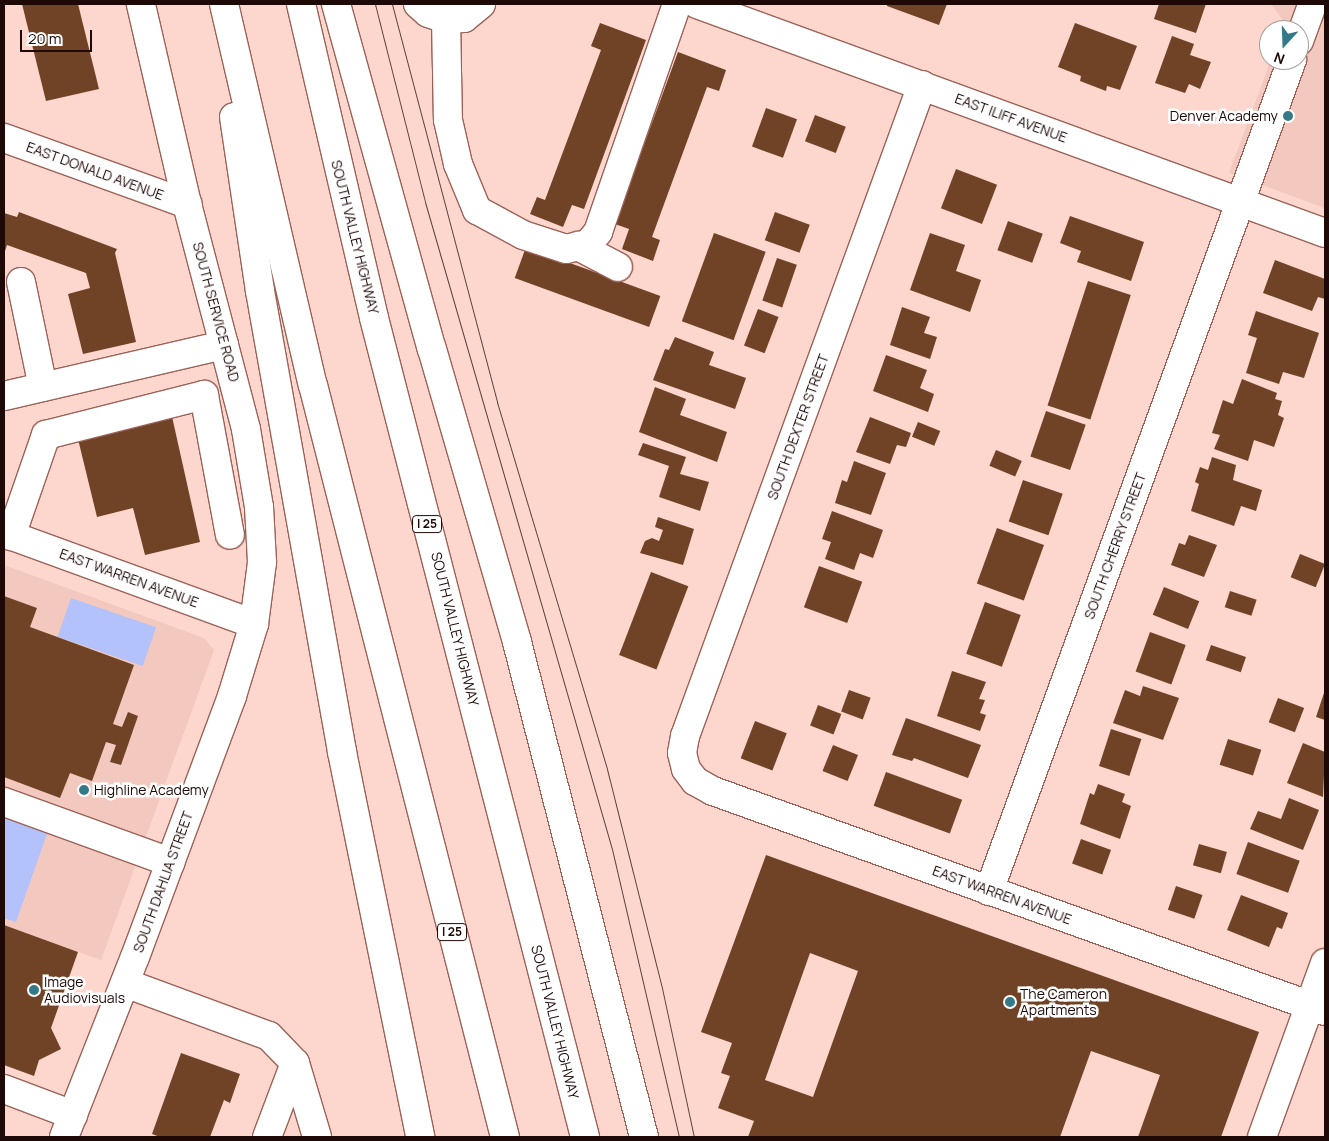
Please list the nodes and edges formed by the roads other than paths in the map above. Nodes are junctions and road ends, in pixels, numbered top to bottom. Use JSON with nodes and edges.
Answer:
{"nodes":[{"id":1,"x":141,"y":4,"type":"edge"},
{"id":2,"x":217,"y":4,"type":"edge"},
{"id":3,"x":224,"y":4,"type":"edge"},
{"id":4,"x":301,"y":4,"type":"edge"},
{"id":5,"x":336,"y":4,"type":"edge"},
{"id":6,"x":418,"y":4,"type":"edge"},
{"id":7,"x":481,"y":4,"type":"edge"},
{"id":8,"x":676,"y":4,"type":"edge"},
{"id":9,"x":697,"y":4,"type":"edge"},
{"id":10,"x":1315,"y":5,"type":"edge"},
{"id":11,"x":446,"y":19,"type":"junction"},
{"id":12,"x":1308,"y":20,"type":"edge"},
{"id":13,"x":1288,"y":70,"type":"edge"},
{"id":14,"x":922,"y":86,"type":"junction"},
{"id":15,"x":4,"y":138,"type":"edge"},
{"id":16,"x":1240,"y":202,"type":"junction"},
{"id":17,"x":187,"y":204,"type":"junction"},
{"id":18,"x":1325,"y":233,"type":"edge"},
{"id":19,"x":578,"y":246,"type":"junction"},
{"id":20,"x":618,"y":267,"type":"dead end"},
{"id":21,"x":21,"y":282,"type":"dead end"},
{"id":22,"x":224,"y":345,"type":"junction"},
{"id":23,"x":44,"y":387,"type":"junction"},
{"id":24,"x":236,"y":392,"type":"junction"},
{"id":25,"x":4,"y":396,"type":"edge"},
{"id":26,"x":205,"y":400,"type":"junction"},
{"id":27,"x":259,"y":507,"type":"junction"},
{"id":28,"x":7,"y":534,"type":"edge"},
{"id":29,"x":254,"y":624,"type":"junction"},
{"id":30,"x":686,"y":769,"type":"joint"},
{"id":31,"x":4,"y":802,"type":"edge"},
{"id":32,"x":170,"y":862,"type":"junction"},
{"id":33,"x":989,"y":890,"type":"junction"},
{"id":34,"x":1325,"y":963,"type":"edge"},
{"id":35,"x":125,"y":983,"type":"junction"},
{"id":36,"x":1318,"y":1008,"type":"edge"},
{"id":37,"x":295,"y":1063,"type":"junction"},
{"id":38,"x":4,"y":1089,"type":"edge"},
{"id":39,"x":68,"y":1126,"type":"edge"},
{"id":40,"x":267,"y":1137,"type":"edge"},
{"id":41,"x":317,"y":1137,"type":"edge"},
{"id":42,"x":420,"y":1137,"type":"edge"},
{"id":43,"x":504,"y":1137,"type":"edge"},
{"id":44,"x":585,"y":1137,"type":"edge"},
{"id":45,"x":644,"y":1137,"type":"edge"},
{"id":46,"x":1262,"y":1137,"type":"edge"}],
"edges":[{"from":1,"to":17,"type":"main road","name":"SOUTH SERVICE ROAD"},
{"from":2,"to":42,"type":"main road"},
{"from":3,"to":43,"type":"main road","number":"I 25"},
{"from":4,"to":44,"type":"main road","name":"SOUTH VALLEY HIGHWAY","number":"I 25"},
{"from":5,"to":45,"type":"main road"},
{"from":6,"to":11,"type":"main road"},
{"from":7,"to":11,"type":"main road"},
{"from":8,"to":19,"type":"main road"},
{"from":9,"to":14,"type":"main road","name":"EAST ILIFF AVENUE"},
{"from":10,"to":12,"type":"main road"},
{"from":11,"to":19,"type":"main road"},
{"from":13,"to":16,"type":"main road","name":"SOUTH CHERRY STREET"},
{"from":14,"to":16,"type":"main road","name":"EAST ILIFF AVENUE"},
{"from":14,"to":30,"type":"main road","name":"SOUTH DEXTER STREET"},
{"from":15,"to":17,"type":"main road","name":"EAST DONALD AVENUE"},
{"from":16,"to":18,"type":"main road","name":"EAST ILIFF AVENUE"},
{"from":16,"to":33,"type":"main road","name":"SOUTH CHERRY STREET"},
{"from":17,"to":22,"type":"main road","name":"SOUTH SERVICE ROAD"},
{"from":19,"to":20,"type":"main road"},
{"from":21,"to":23,"type":"main road"},
{"from":22,"to":23,"type":"main road"},
{"from":22,"to":24,"type":"main road","name":"SOUTH SERVICE ROAD"},
{"from":23,"to":25,"type":"main road"},
{"from":24,"to":26,"type":"main road"},
{"from":24,"to":27,"type":"main road","name":"SOUTH SERVICE ROAD"},
{"from":26,"to":27,"type":"main road"},
{"from":26,"to":28,"type":"main road"},
{"from":27,"to":29,"type":"main road","name":"SOUTH SERVICE ROAD"},
{"from":28,"to":29,"type":"main road","name":"EAST WARREN AVENUE"},
{"from":29,"to":32,"type":"main road","name":"SOUTH DAHLIA STREET"},
{"from":30,"to":33,"type":"main road","name":"EAST WARREN AVENUE"},
{"from":31,"to":32,"type":"main road"},
{"from":32,"to":35,"type":"main road","name":"SOUTH DAHLIA STREET"},
{"from":33,"to":36,"type":"main road","name":"EAST WARREN AVENUE"},
{"from":34,"to":36,"type":"main road"},
{"from":35,"to":37,"type":"main road"},
{"from":35,"to":39,"type":"main road","name":"SOUTH DAHLIA STREET"},
{"from":36,"to":46,"type":"main road"},
{"from":37,"to":40,"type":"main road"},
{"from":37,"to":41,"type":"main road"},
{"from":38,"to":39,"type":"main road"}]}
